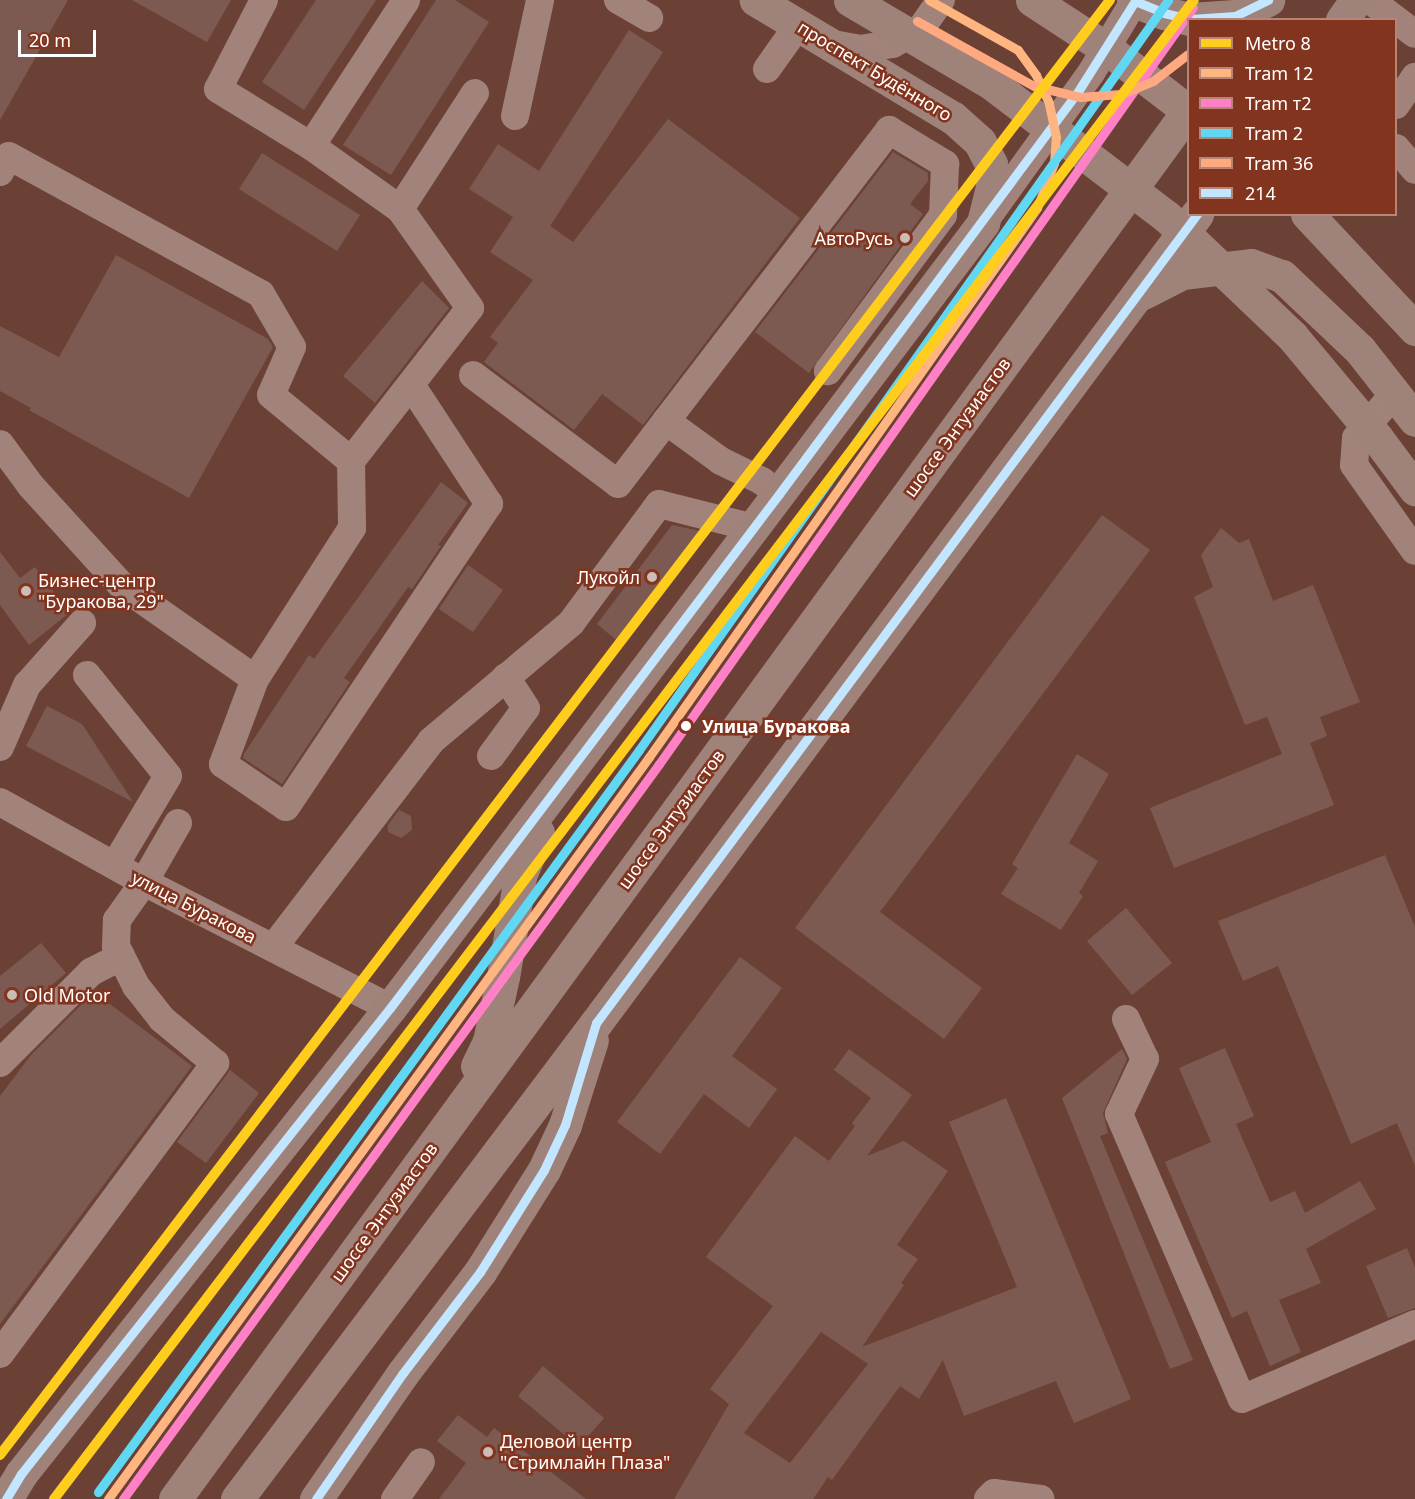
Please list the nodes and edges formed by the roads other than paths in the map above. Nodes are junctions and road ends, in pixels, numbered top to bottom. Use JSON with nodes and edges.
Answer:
{"nodes":[{"id":1,"x":264,"y":0,"type":"edge"},
{"id":2,"x":406,"y":0,"type":"edge"},
{"id":3,"x":540,"y":0,"type":"edge"},
{"id":4,"x":618,"y":0,"type":"edge"},
{"id":5,"x":756,"y":0,"type":"edge"},
{"id":6,"x":850,"y":0,"type":"edge"},
{"id":7,"x":941,"y":0,"type":"edge"},
{"id":8,"x":1032,"y":0,"type":"edge"},
{"id":9,"x":1134,"y":0,"type":"edge"},
{"id":10,"x":1269,"y":0,"type":"edge"},
{"id":11,"x":1356,"y":0,"type":"edge"},
{"id":12,"x":1370,"y":0,"type":"edge"},
{"id":13,"x":649,"y":18,"type":"dead end"},
{"id":14,"x":1187,"y":18,"type":"edge"},
{"id":15,"x":1205,"y":18,"type":"edge"},
{"id":16,"x":1257,"y":18,"type":"edge"},
{"id":17,"x":1343,"y":18,"type":"edge"},
{"id":18,"x":1394,"y":18,"type":"edge"},
{"id":19,"x":1397,"y":20,"type":"edge"},
{"id":20,"x":800,"y":24,"type":"junction"},
{"id":21,"x":1415,"y":34,"type":"edge"},
{"id":22,"x":831,"y":43,"type":"junction"},
{"id":23,"x":767,"y":69,"type":"dead end"},
{"id":24,"x":1415,"y":77,"type":"edge"},
{"id":25,"x":476,"y":93,"type":"dead end"},
{"id":26,"x":1397,"y":102,"type":"edge"},
{"id":27,"x":1187,"y":110,"type":"edge"},
{"id":28,"x":1187,"y":112,"type":"edge"},
{"id":29,"x":515,"y":116,"type":"dead end"},
{"id":30,"x":311,"y":146,"type":"junction"},
{"id":31,"x":1397,"y":150,"type":"edge"},
{"id":32,"x":1415,"y":170,"type":"edge"},
{"id":33,"x":0,"y":172,"type":"edge"},
{"id":34,"x":400,"y":209,"type":"junction"},
{"id":35,"x":1196,"y":216,"type":"edge"},
{"id":36,"x":1309,"y":216,"type":"edge"},
{"id":37,"x":983,"y":223,"type":"junction"},
{"id":38,"x":1136,"y":297,"type":"junction"},
{"id":39,"x":1415,"y":330,"type":"edge"},
{"id":40,"x":473,"y":375,"type":"dead end"},
{"id":41,"x":411,"y":385,"type":"junction"},
{"id":42,"x":856,"y":392,"type":"junction"},
{"id":43,"x":1394,"y":394,"type":"junction"},
{"id":44,"x":1415,"y":420,"type":"edge"},
{"id":45,"x":666,"y":421,"type":"junction"},
{"id":46,"x":0,"y":444,"type":"edge"},
{"id":47,"x":351,"y":461,"type":"junction"},
{"id":48,"x":1415,"y":489,"type":"edge"},
{"id":49,"x":779,"y":494,"type":"junction"},
{"id":50,"x":754,"y":528,"type":"junction"},
{"id":51,"x":1415,"y":551,"type":"edge"},
{"id":52,"x":82,"y":623,"type":"dead end"},
{"id":53,"x":87,"y":675,"type":"dead end"},
{"id":54,"x":506,"y":677,"type":"junction"},
{"id":55,"x":255,"y":679,"type":"junction"},
{"id":56,"x":0,"y":747,"type":"edge"},
{"id":57,"x":491,"y":756,"type":"dead end"},
{"id":58,"x":559,"y":785,"type":"junction"},
{"id":59,"x":0,"y":802,"type":"edge"},
{"id":60,"x":178,"y":823,"type":"dead end"},
{"id":61,"x":115,"y":866,"type":"junction"},
{"id":62,"x":144,"y":882,"type":"junction"},
{"id":63,"x":273,"y":948,"type":"junction"},
{"id":64,"x":121,"y":957,"type":"junction"},
{"id":65,"x":390,"y":1008,"type":"junction"},
{"id":66,"x":1126,"y":1019,"type":"dead end"},
{"id":67,"x":596,"y":1023,"type":"junction"},
{"id":68,"x":0,"y":1063,"type":"edge"},
{"id":69,"x":448,"y":1124,"type":"junction"},
{"id":70,"x":1415,"y":1324,"type":"edge"},
{"id":71,"x":0,"y":1354,"type":"edge"},
{"id":72,"x":422,"y":1461,"type":"dead end"},
{"id":73,"x":6,"y":1499,"type":"edge"},
{"id":74,"x":175,"y":1499,"type":"edge"},
{"id":75,"x":237,"y":1499,"type":"edge"},
{"id":76,"x":316,"y":1499,"type":"edge"},
{"id":77,"x":395,"y":1499,"type":"edge"},
{"id":78,"x":988,"y":1499,"type":"edge"},
{"id":79,"x":1041,"y":1499,"type":"edge"}],
"edges":[{"from":1,"to":30,"type":"street"},
{"from":2,"to":30,"type":"street"},
{"from":3,"to":29,"type":"street"},
{"from":4,"to":13,"type":"street"},
{"from":5,"to":20,"type":"main road","name":"проспект Будённого"},
{"from":6,"to":48,"type":"main road","bridge":true},
{"from":7,"to":22,"type":"street"},
{"from":8,"to":27,"type":"main road","bridge":true},
{"from":9,"to":14,"type":"main road"},
{"from":9,"to":37,"type":"street"},
{"from":10,"to":15,"type":"main road"},
{"from":10,"to":16,"type":"main road"},
{"from":11,"to":17,"type":"main road"},
{"from":12,"to":18,"type":"street"},
{"from":19,"to":21,"type":"street"},
{"from":20,"to":22,"type":"main road","name":"проспект Будённого"},
{"from":20,"to":23,"type":"street"},
{"from":22,"to":37,"type":"main road","name":"проспект Будённого"},
{"from":24,"to":26,"type":"street"},
{"from":25,"to":34,"type":"street"},
{"from":28,"to":69,"type":"main road","name":"шоссе Энтузиастов"},
{"from":30,"to":34,"type":"street"},
{"from":31,"to":32,"type":"street"},
{"from":33,"to":47,"type":"street"},
{"from":34,"to":41,"type":"street"},
{"from":35,"to":38,"type":"main road"},
{"from":36,"to":39,"type":"main road"},
{"from":37,"to":42,"type":"main road"},
{"from":38,"to":43,"type":"main road"},
{"from":38,"to":67,"type":"main road"},
{"from":40,"to":45,"type":"street"},
{"from":41,"to":47,"type":"street"},
{"from":41,"to":55,"type":"street"},
{"from":42,"to":45,"type":"street"},
{"from":42,"to":49,"type":"main road"},
{"from":43,"to":44,"type":"main road"},
{"from":43,"to":51,"type":"street"},
{"from":45,"to":49,"type":"street"},
{"from":46,"to":55,"type":"street"},
{"from":47,"to":55,"type":"street"},
{"from":49,"to":50,"type":"main road"},
{"from":50,"to":54,"type":"street"},
{"from":50,"to":58,"type":"main road"},
{"from":52,"to":56,"type":"street"},
{"from":53,"to":61,"type":"street"},
{"from":54,"to":57,"type":"street"},
{"from":54,"to":63,"type":"street"},
{"from":58,"to":65,"type":"main road"},
{"from":58,"to":69,"type":"main road"},
{"from":59,"to":61,"type":"street","name":"улица Буракова"},
{"from":60,"to":62,"type":"street"},
{"from":61,"to":62,"type":"street","name":"улица Буракова"},
{"from":62,"to":63,"type":"street","name":"улица Буракова"},
{"from":62,"to":64,"type":"street"},
{"from":63,"to":65,"type":"street","name":"улица Буракова"},
{"from":64,"to":68,"type":"street"},
{"from":64,"to":71,"type":"street"},
{"from":65,"to":73,"type":"main road"},
{"from":66,"to":70,"type":"street"},
{"from":67,"to":75,"type":"main road"},
{"from":67,"to":76,"type":"main road"},
{"from":69,"to":74,"type":"main road","name":"шоссе Энтузиастов"},
{"from":72,"to":77,"type":"street"},
{"from":78,"to":79,"type":"street"}]}
